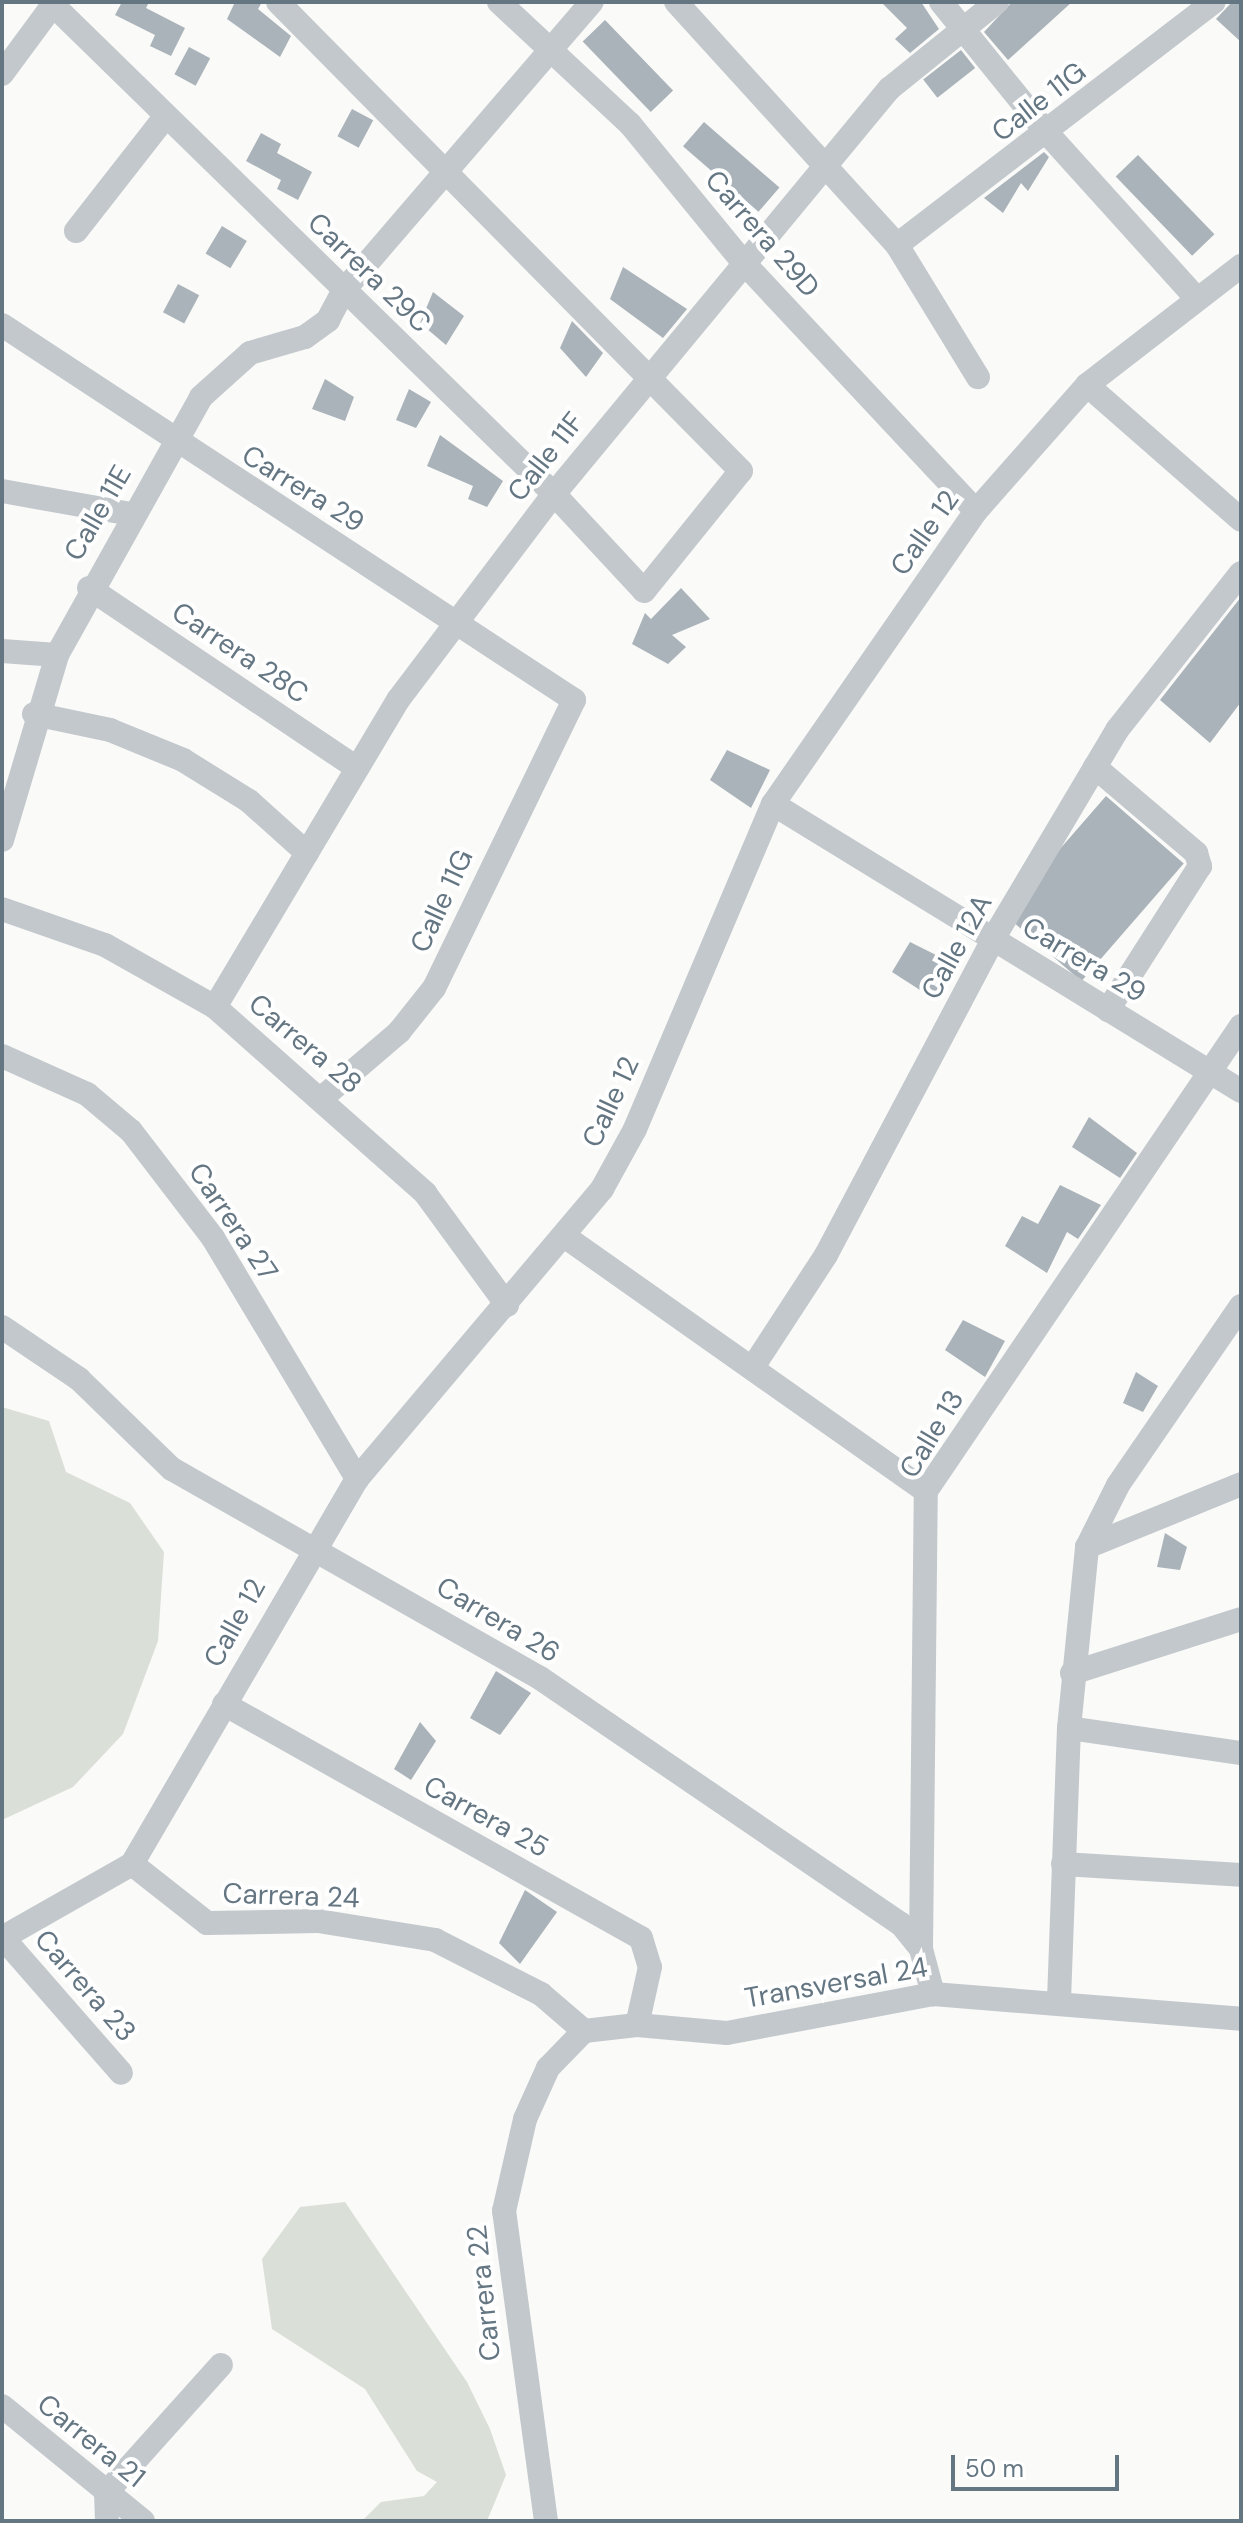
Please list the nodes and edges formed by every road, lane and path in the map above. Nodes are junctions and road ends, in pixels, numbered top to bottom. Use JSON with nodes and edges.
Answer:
{"nodes":[{"id":1,"x":278,"y":2,"type":"edge"},
{"id":2,"x":499,"y":2,"type":"edge"},
{"id":3,"x":592,"y":2,"type":"edge"},
{"id":4,"x":676,"y":2,"type":"edge"},
{"id":5,"x":941,"y":2,"type":"edge"},
{"id":6,"x":997,"y":2,"type":"edge"},
{"id":7,"x":1214,"y":2,"type":"edge"},
{"id":8,"x":52,"y":3,"type":"edge"},
{"id":9,"x":962,"y":28,"type":"junction"},
{"id":10,"x":550,"y":52,"type":"junction"},
{"id":11,"x":2,"y":74,"type":"edge"},
{"id":12,"x":165,"y":117,"type":"junction"},
{"id":13,"x":1048,"y":134,"type":"junction"},
{"id":14,"x":826,"y":162,"type":"junction"},
{"id":15,"x":447,"y":168,"type":"junction"},
{"id":16,"x":76,"y":231,"type":"dead end"},
{"id":17,"x":897,"y":245,"type":"junction"},
{"id":18,"x":742,"y":261,"type":"junction"},
{"id":19,"x":1241,"y":266,"type":"edge"},
{"id":20,"x":344,"y":290,"type":"junction"},
{"id":21,"x":1196,"y":298,"type":"junction"},
{"id":22,"x":2,"y":325,"type":"edge"},
{"id":23,"x":649,"y":376,"type":"junction"},
{"id":24,"x":978,"y":377,"type":"dead end"},
{"id":25,"x":1087,"y":385,"type":"junction"},
{"id":26,"x":173,"y":444,"type":"junction"},
{"id":27,"x":2,"y":491,"type":"edge"},
{"id":28,"x":554,"y":494,"type":"junction"},
{"id":29,"x":976,"y":511,"type":"junction"},
{"id":30,"x":131,"y":514,"type":"junction"},
{"id":31,"x":1241,"y":520,"type":"edge"},
{"id":32,"x":1241,"y":573,"type":"edge"},
{"id":33,"x":89,"y":588,"type":"junction"},
{"id":34,"x":458,"y":624,"type":"junction"},
{"id":35,"x":2,"y":651,"type":"edge"},
{"id":36,"x":57,"y":655,"type":"junction"},
{"id":37,"x":574,"y":700,"type":"joint"},
{"id":38,"x":34,"y":714,"type":"junction"},
{"id":39,"x":1095,"y":767,"type":"junction"},
{"id":40,"x":357,"y":768,"type":"junction"},
{"id":41,"x":773,"y":804,"type":"junction"},
{"id":42,"x":2,"y":840,"type":"edge"},
{"id":43,"x":307,"y":853,"type":"junction"},
{"id":44,"x":2,"y":909,"type":"edge"},
{"id":45,"x":993,"y":939,"type":"junction"},
{"id":46,"x":215,"y":1007,"type":"junction"},
{"id":47,"x":1108,"y":1010,"type":"junction"},
{"id":48,"x":1241,"y":1026,"type":"edge"},
{"id":49,"x":2,"y":1056,"type":"edge"},
{"id":50,"x":1210,"y":1072,"type":"junction"},
{"id":51,"x":1241,"y":1091,"type":"edge"},
{"id":52,"x":324,"y":1096,"type":"junction"},
{"id":53,"x":567,"y":1238,"type":"junction"},
{"id":54,"x":507,"y":1305,"type":"junction"},
{"id":55,"x":1241,"y":1306,"type":"edge"},
{"id":56,"x":2,"y":1327,"type":"edge"},
{"id":57,"x":753,"y":1367,"type":"junction"},
{"id":58,"x":357,"y":1479,"type":"junction"},
{"id":59,"x":1241,"y":1484,"type":"edge"},
{"id":60,"x":926,"y":1491,"type":"junction"},
{"id":61,"x":313,"y":1546,"type":"junction"},
{"id":62,"x":1087,"y":1547,"type":"junction"},
{"id":63,"x":1241,"y":1619,"type":"edge"},
{"id":64,"x":1072,"y":1673,"type":"junction"},
{"id":65,"x":224,"y":1704,"type":"junction"},
{"id":66,"x":1069,"y":1728,"type":"junction"},
{"id":67,"x":1241,"y":1753,"type":"edge"},
{"id":68,"x":132,"y":1864,"type":"junction"},
{"id":69,"x":1063,"y":1864,"type":"junction"},
{"id":70,"x":1241,"y":1875,"type":"edge"},
{"id":71,"x":3,"y":1938,"type":"edge"},
{"id":72,"x":921,"y":1949,"type":"junction"},
{"id":73,"x":933,"y":1994,"type":"junction"},
{"id":74,"x":1059,"y":2000,"type":"junction"},
{"id":75,"x":1241,"y":2019,"type":"edge"},
{"id":76,"x":637,"y":2025,"type":"junction"},
{"id":77,"x":584,"y":2031,"type":"junction"},
{"id":78,"x":121,"y":2073,"type":"dead end"},
{"id":79,"x":221,"y":2365,"type":"dead end"},
{"id":80,"x":2,"y":2406,"type":"edge"},
{"id":81,"x":106,"y":2493,"type":"junction"},
{"id":82,"x":107,"y":2521,"type":"edge"},
{"id":83,"x":143,"y":2521,"type":"edge"},
{"id":84,"x":546,"y":2521,"type":"edge"}],
"edges":[{"from":1,"to":15,"type":"street"},
{"from":2,"to":10,"type":"street","name":"Carrera 29D"},
{"from":3,"to":10,"type":"street","name":"Calle 11E"},
{"from":4,"to":14,"type":"street"},
{"from":5,"to":9,"type":"street"},
{"from":6,"to":9,"type":"street","name":"Calle 11F"},
{"from":7,"to":13,"type":"street","name":"Calle 11G"},
{"from":8,"to":11,"type":"street"},
{"from":8,"to":12,"type":"street","name":"Carrera 29C"},
{"from":9,"to":13,"type":"street"},
{"from":9,"to":14,"type":"street","name":"Calle 11F"},
{"from":10,"to":15,"type":"street","name":"Calle 11E"},
{"from":10,"to":18,"type":"street","name":"Carrera 29D"},
{"from":12,"to":16,"type":"street"},
{"from":12,"to":20,"type":"street","name":"Carrera 29C"},
{"from":13,"to":17,"type":"street","name":"Calle 11G"},
{"from":13,"to":21,"type":"street"},
{"from":14,"to":17,"type":"street"},
{"from":14,"to":18,"type":"street","name":"Calle 11F"},
{"from":15,"to":20,"type":"street","name":"Calle 11E"},
{"from":15,"to":23,"type":"street"},
{"from":17,"to":24,"type":"street"},
{"from":18,"to":23,"type":"street","name":"Calle 11F"},
{"from":18,"to":29,"type":"street","name":"Carrera 29D"},
{"from":19,"to":21,"type":"street","name":"Calle 12"},
{"from":20,"to":26,"type":"street","name":"Calle 11E"},
{"from":20,"to":28,"type":"street","name":"Carrera 29C"},
{"from":21,"to":25,"type":"street","name":"Calle 12"},
{"from":22,"to":26,"type":"street","name":"Carrera 29"},
{"from":23,"to":28,"type":"street","name":"Calle 11F"},
{"from":23,"to":28,"type":"street","name":"Carrera 29C"},
{"from":25,"to":29,"type":"street","name":"Calle 12"},
{"from":25,"to":31,"type":"street"},
{"from":26,"to":30,"type":"street","name":"Calle 11E"},
{"from":26,"to":34,"type":"street","name":"Carrera 29"},
{"from":27,"to":30,"type":"street"},
{"from":28,"to":34,"type":"street","name":"Calle 11F"},
{"from":29,"to":41,"type":"street","name":"Calle 12"},
{"from":30,"to":33,"type":"street","name":"Calle 11E"},
{"from":32,"to":39,"type":"street","name":"Calle 12A"},
{"from":33,"to":36,"type":"street","name":"Calle 11E"},
{"from":33,"to":40,"type":"street","name":"Carrera 28C"},
{"from":34,"to":37,"type":"street","name":"Carrera 29"},
{"from":34,"to":40,"type":"street","name":"Calle 11F"},
{"from":35,"to":36,"type":"street"},
{"from":36,"to":38,"type":"street","name":"Calle 11E"},
{"from":37,"to":52,"type":"street","name":"Calle 11G"},
{"from":38,"to":42,"type":"street","name":"Calle 11E"},
{"from":38,"to":43,"type":"street"},
{"from":39,"to":45,"type":"street","name":"Calle 12A"},
{"from":39,"to":47,"type":"street"},
{"from":40,"to":43,"type":"street","name":"Calle 11F"},
{"from":41,"to":45,"type":"street","name":"Carrera 29"},
{"from":41,"to":53,"type":"street","name":"Calle 12"},
{"from":43,"to":46,"type":"street","name":"Calle 11F"},
{"from":44,"to":46,"type":"street","name":"Carrera 28"},
{"from":45,"to":47,"type":"street","name":"Carrera 29"},
{"from":45,"to":57,"type":"street","name":"Calle 12A"},
{"from":46,"to":52,"type":"street","name":"Carrera 28"},
{"from":47,"to":50,"type":"street","name":"Carrera 29"},
{"from":48,"to":50,"type":"street","name":"Calle 13"},
{"from":49,"to":58,"type":"street","name":"Carrera 27"},
{"from":50,"to":51,"type":"street","name":"Carrera 29"},
{"from":50,"to":60,"type":"street","name":"Calle 13"},
{"from":52,"to":54,"type":"street","name":"Carrera 28"},
{"from":53,"to":54,"type":"street","name":"Calle 12"},
{"from":53,"to":57,"type":"street"},
{"from":54,"to":58,"type":"street","name":"Calle 12"},
{"from":55,"to":62,"type":"street"},
{"from":56,"to":61,"type":"street","name":"Carrera 26"},
{"from":57,"to":60,"type":"street"},
{"from":58,"to":61,"type":"street","name":"Calle 12"},
{"from":59,"to":62,"type":"street"},
{"from":60,"to":72,"type":"street","name":"Calle 13"},
{"from":61,"to":65,"type":"street","name":"Calle 12"},
{"from":61,"to":72,"type":"street","name":"Carrera 26"},
{"from":62,"to":64,"type":"street"},
{"from":63,"to":64,"type":"street"},
{"from":64,"to":66,"type":"street"},
{"from":65,"to":68,"type":"street","name":"Calle 12"},
{"from":65,"to":76,"type":"street","name":"Carrera 25"},
{"from":66,"to":67,"type":"street"},
{"from":66,"to":69,"type":"street"},
{"from":68,"to":71,"type":"street"},
{"from":68,"to":77,"type":"street","name":"Carrera 24"},
{"from":69,"to":70,"type":"street"},
{"from":69,"to":74,"type":"street"},
{"from":71,"to":78,"type":"street","name":"Carrera 23"},
{"from":72,"to":73,"type":"street"},
{"from":73,"to":74,"type":"street","name":"Transversal 24"},
{"from":73,"to":76,"type":"street","name":"Transversal 24"},
{"from":74,"to":75,"type":"street","name":"Transversal 24"},
{"from":76,"to":77,"type":"street","name":"Transversal 24"},
{"from":77,"to":84,"type":"street","name":"Carrera 22"},
{"from":79,"to":81,"type":"street"},
{"from":80,"to":81,"type":"street","name":"Carrera 21"},
{"from":81,"to":82,"type":"street"},
{"from":81,"to":83,"type":"street","name":"Carrera 21"}]}
